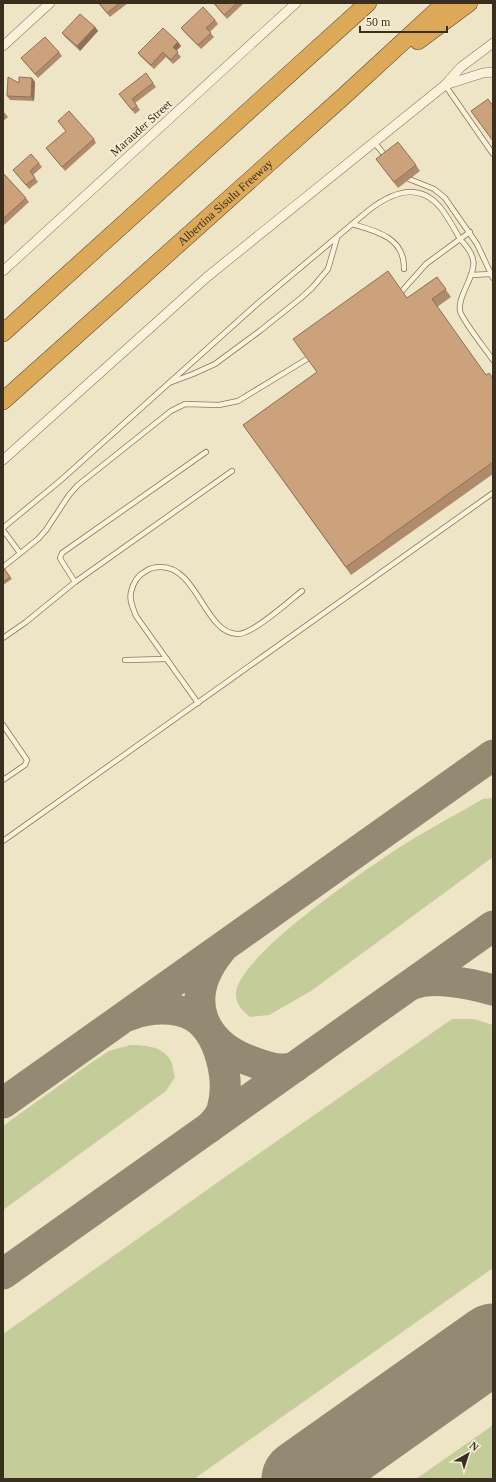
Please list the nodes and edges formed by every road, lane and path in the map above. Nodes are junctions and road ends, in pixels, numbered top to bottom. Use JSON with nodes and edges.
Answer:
{"nodes":[{"id":1,"x":50,"y":3,"type":"edge"},
{"id":2,"x":296,"y":3,"type":"edge"},
{"id":3,"x":368,"y":3,"type":"edge"},
{"id":4,"x":445,"y":3,"type":"edge"},
{"id":5,"x":469,"y":3,"type":"edge"},
{"id":6,"x":493,"y":43,"type":"edge"},
{"id":7,"x":3,"y":46,"type":"edge"},
{"id":8,"x":493,"y":72,"type":"edge"},
{"id":9,"x":445,"y":86,"type":"junction"},
{"id":10,"x":344,"y":96,"type":"junction"},
{"id":11,"x":374,"y":142,"type":"junction"},
{"id":12,"x":493,"y":154,"type":"edge"},
{"id":13,"x":388,"y":159,"type":"edge"},
{"id":14,"x":409,"y":179,"type":"edge"},
{"id":15,"x":352,"y":224,"type":"junction"},
{"id":16,"x":470,"y":232,"type":"junction"},
{"id":17,"x":337,"y":238,"type":"junction"},
{"id":18,"x":460,"y":238,"type":"junction"},
{"id":19,"x":404,"y":269,"type":"dead end"},
{"id":20,"x":3,"y":271,"type":"edge"},
{"id":21,"x":471,"y":275,"type":"junction"},
{"id":22,"x":492,"y":276,"type":"edge"},
{"id":23,"x":402,"y":291,"type":"edge"},
{"id":24,"x":3,"y":333,"type":"edge"},
{"id":25,"x":307,"y":359,"type":"edge"},
{"id":26,"x":493,"y":360,"type":"edge"},
{"id":27,"x":169,"y":383,"type":"junction"},
{"id":28,"x":3,"y":401,"type":"edge"},
{"id":29,"x":206,"y":452,"type":"dead end"},
{"id":30,"x":3,"y":460,"type":"edge"},
{"id":31,"x":232,"y":471,"type":"dead end"},
{"id":32,"x":493,"y":493,"type":"edge"},
{"id":33,"x":3,"y":529,"type":"edge"},
{"id":34,"x":20,"y":553,"type":"junction"},
{"id":35,"x":3,"y":567,"type":"edge"},
{"id":36,"x":75,"y":582,"type":"junction"},
{"id":37,"x":302,"y":591,"type":"dead end"},
{"id":38,"x":3,"y":638,"type":"edge"},
{"id":39,"x":167,"y":659,"type":"junction"},
{"id":40,"x":125,"y":660,"type":"dead end"},
{"id":41,"x":198,"y":703,"type":"junction"},
{"id":42,"x":3,"y":725,"type":"edge"},
{"id":43,"x":3,"y":780,"type":"edge"},
{"id":44,"x":3,"y":841,"type":"edge"}],
"edges":[{"from":1,"to":7,"type":"street"},
{"from":2,"to":20,"type":"street","name":"Marauder Street"},
{"from":3,"to":24,"type":"highway"},
{"from":4,"to":10,"type":"highway","name":"Albertina Sisulu Freeway"},
{"from":5,"to":10,"type":"highway"},
{"from":6,"to":9,"type":"street"},
{"from":8,"to":9,"type":"street"},
{"from":9,"to":11,"type":"street"},
{"from":9,"to":12,"type":"lane"},
{"from":10,"to":28,"type":"highway","name":"Albertina Sisulu Freeway"},
{"from":11,"to":13,"type":"lane"},
{"from":11,"to":30,"type":"street"},
{"from":14,"to":16,"type":"lane"},
{"from":15,"to":17,"type":"lane"},
{"from":15,"to":18,"type":"lane"},
{"from":15,"to":19,"type":"lane"},
{"from":16,"to":18,"type":"lane"},
{"from":16,"to":22,"type":"lane"},
{"from":17,"to":27,"type":"lane"},
{"from":17,"to":27,"type":"lane"},
{"from":18,"to":21,"type":"lane"},
{"from":18,"to":23,"type":"lane"},
{"from":21,"to":22,"type":"lane"},
{"from":21,"to":26,"type":"lane"},
{"from":25,"to":34,"type":"lane"},
{"from":27,"to":33,"type":"lane"},
{"from":29,"to":36,"type":"lane"},
{"from":31,"to":36,"type":"lane"},
{"from":32,"to":41,"type":"lane"},
{"from":33,"to":34,"type":"lane"},
{"from":34,"to":35,"type":"lane"},
{"from":36,"to":38,"type":"lane"},
{"from":37,"to":39,"type":"lane"},
{"from":39,"to":40,"type":"lane"},
{"from":39,"to":41,"type":"lane"},
{"from":41,"to":44,"type":"lane"},
{"from":42,"to":43,"type":"lane"}]}
